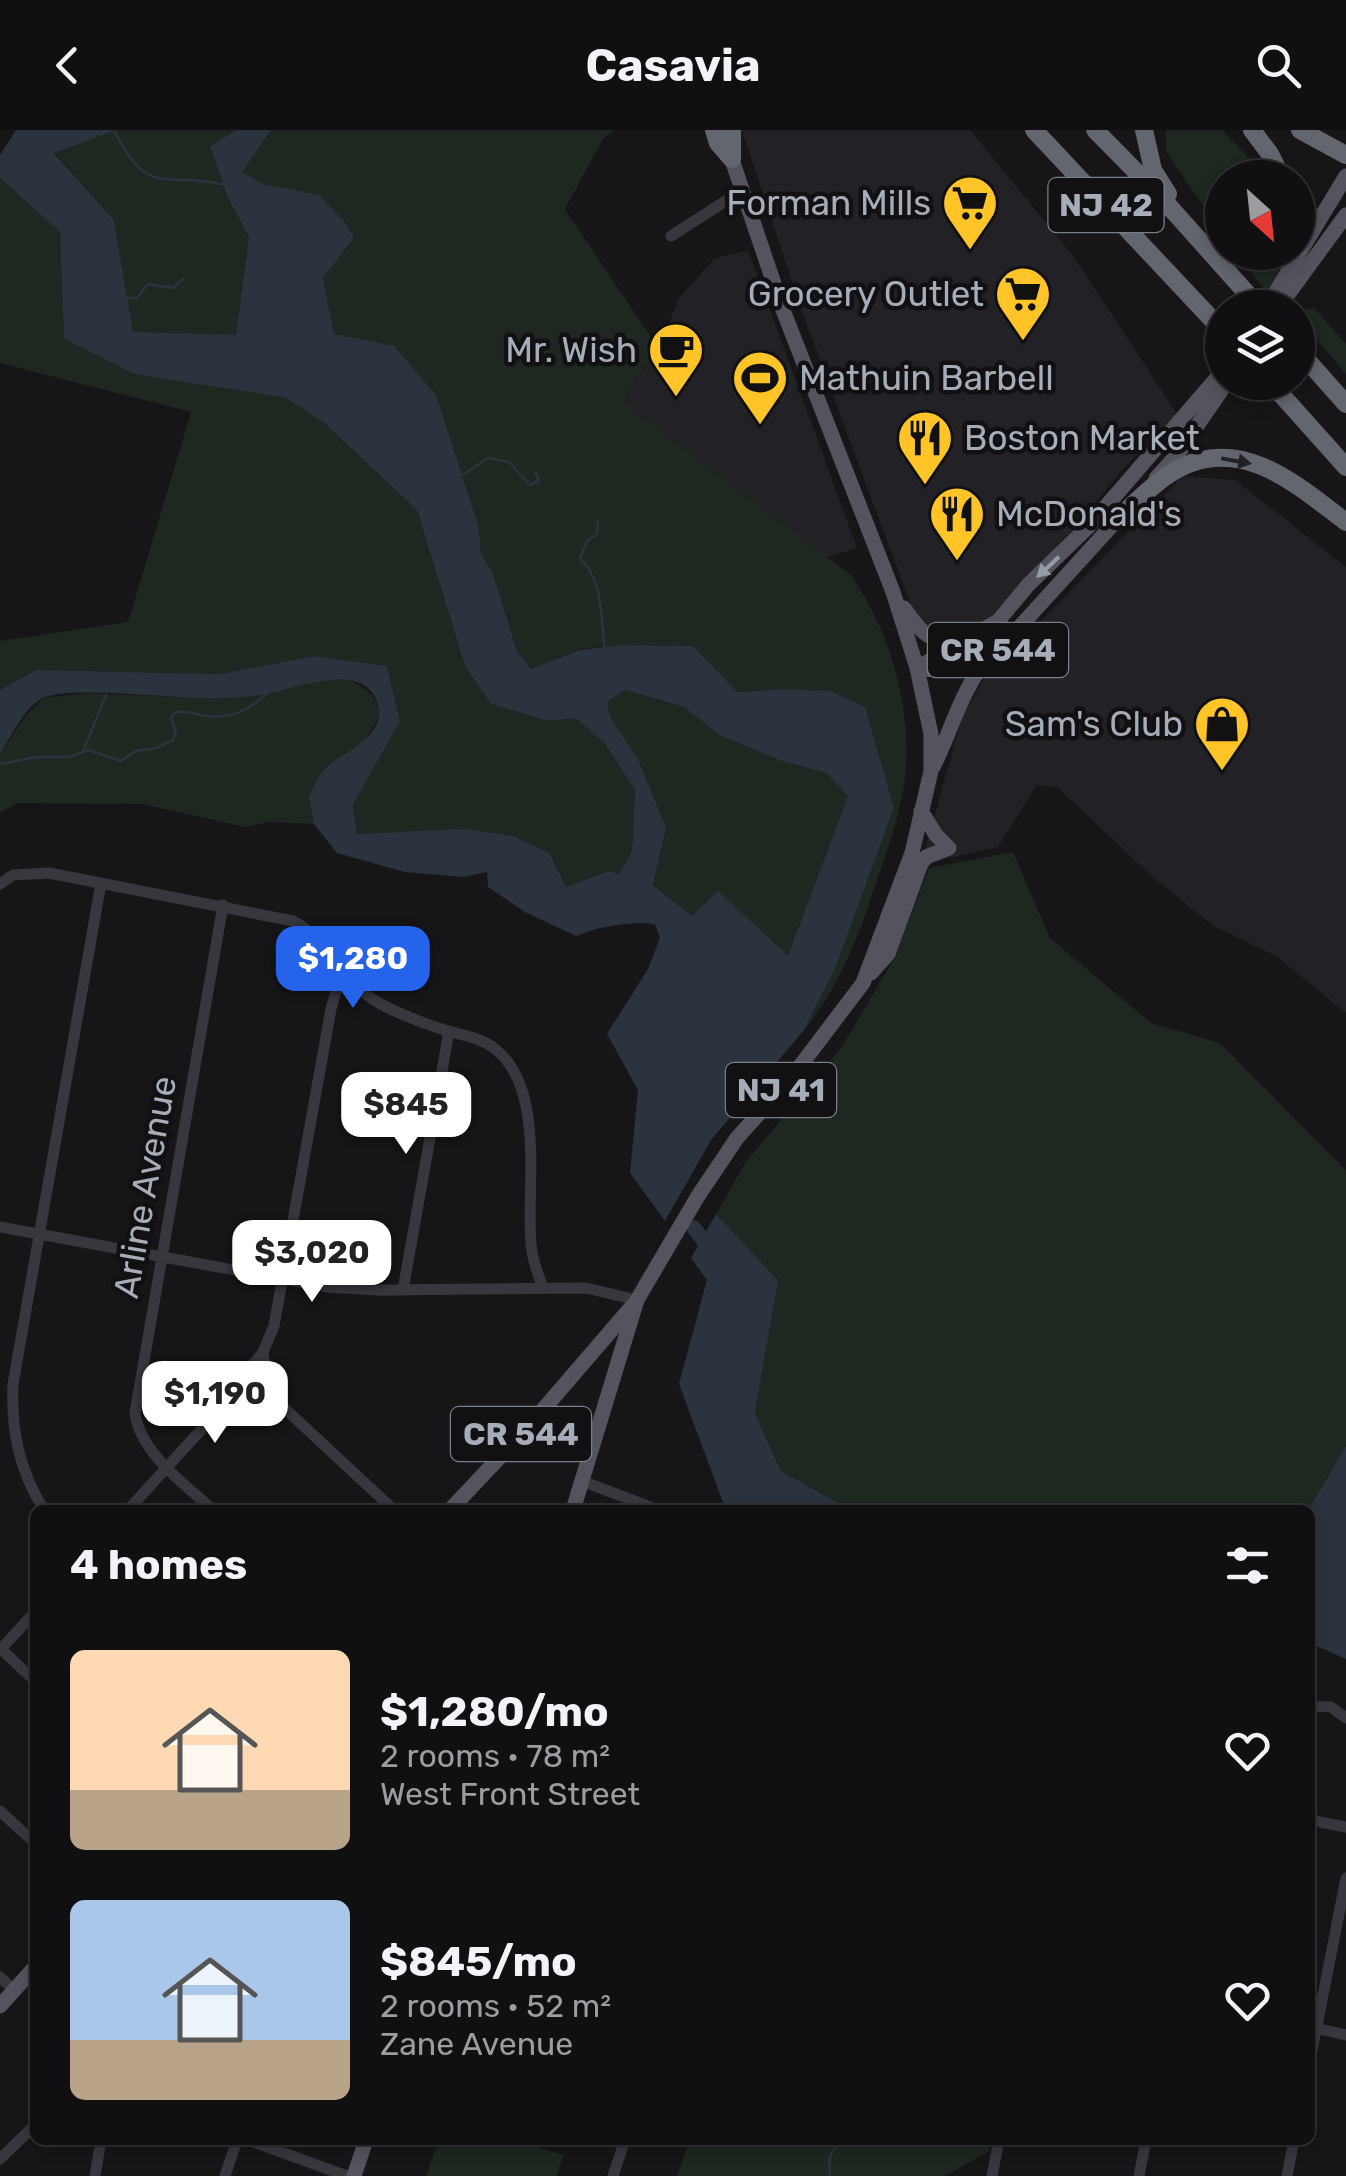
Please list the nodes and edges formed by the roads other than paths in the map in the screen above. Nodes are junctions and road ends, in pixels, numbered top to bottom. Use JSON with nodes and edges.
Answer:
{"nodes":[{"id":1,"x":714,"y":130,"type":"edge"},
{"id":2,"x":722,"y":130,"type":"edge"},
{"id":3,"x":732,"y":130,"type":"edge"},
{"id":4,"x":1034,"y":130,"type":"edge"},
{"id":5,"x":1095,"y":130,"type":"edge"},
{"id":6,"x":1144,"y":130,"type":"edge"},
{"id":7,"x":1252,"y":130,"type":"edge"},
{"id":8,"x":1300,"y":130,"type":"edge"},
{"id":9,"x":1346,"y":156,"type":"edge"},
{"id":10,"x":732,"y":159,"type":"junction"},
{"id":11,"x":1273,"y":160,"type":"edge"},
{"id":12,"x":1346,"y":176,"type":"edge"},
{"id":13,"x":743,"y":190,"type":"junction"},
{"id":14,"x":1346,"y":215,"type":"edge"},
{"id":15,"x":1315,"y":225,"type":"edge"},
{"id":16,"x":671,"y":236,"type":"dead end"},
{"id":17,"x":1205,"y":244,"type":"edge"},
{"id":18,"x":1205,"y":247,"type":"edge"},
{"id":19,"x":1227,"y":270,"type":"edge"},
{"id":20,"x":1245,"y":290,"type":"edge"},
{"id":21,"x":1291,"y":290,"type":"edge"},
{"id":22,"x":1205,"y":311,"type":"edge"},
{"id":23,"x":1315,"y":370,"type":"edge"},
{"id":24,"x":1205,"y":391,"type":"edge"},
{"id":25,"x":1215,"y":400,"type":"edge"},
{"id":26,"x":1286,"y":400,"type":"edge"},
{"id":27,"x":1346,"y":404,"type":"edge"},
{"id":28,"x":1346,"y":467,"type":"edge"},
{"id":29,"x":1122,"y":515,"type":"junction"},
{"id":30,"x":1346,"y":522,"type":"edge"},
{"id":31,"x":894,"y":592,"type":"junction"},
{"id":32,"x":969,"y":639,"type":"junction"},
{"id":33,"x":1005,"y":642,"type":"junction"},
{"id":34,"x":917,"y":668,"type":"junction"},
{"id":35,"x":931,"y":771,"type":"junction"},
{"id":36,"x":922,"y":811,"type":"junction"},
{"id":37,"x":101,"y":883,"type":"junction"},
{"id":38,"x":0,"y":884,"type":"edge"},
{"id":39,"x":223,"y":905,"type":"junction"},
{"id":40,"x":342,"y":970,"type":"junction"},
{"id":41,"x":862,"y":983,"type":"junction"},
{"id":42,"x":449,"y":1032,"type":"junction"},
{"id":43,"x":0,"y":1227,"type":"edge"},
{"id":44,"x":39,"y":1234,"type":"junction"},
{"id":45,"x":160,"y":1256,"type":"junction"},
{"id":46,"x":280,"y":1278,"type":"junction"},
{"id":47,"x":543,"y":1288,"type":"junction"},
{"id":48,"x":403,"y":1290,"type":"junction"},
{"id":49,"x":637,"y":1300,"type":"junction"},
{"id":50,"x":263,"y":1352,"type":"junction"},
{"id":51,"x":589,"y":1356,"type":"junction"},
{"id":52,"x":619,"y":1360,"type":"junction"},
{"id":53,"x":167,"y":1468,"type":"junction"},
{"id":54,"x":582,"y":1480,"type":"junction"},
{"id":55,"x":42,"y":1505,"type":"edge"},
{"id":56,"x":133,"y":1505,"type":"edge"},
{"id":57,"x":208,"y":1505,"type":"edge"},
{"id":58,"x":389,"y":1505,"type":"edge"},
{"id":59,"x":455,"y":1505,"type":"edge"},
{"id":60,"x":575,"y":1505,"type":"edge"},
{"id":61,"x":645,"y":1505,"type":"edge"},
{"id":62,"x":30,"y":1617,"type":"edge"},
{"id":63,"x":0,"y":1649,"type":"edge"},
{"id":64,"x":30,"y":1676,"type":"edge"},
{"id":65,"x":1315,"y":1706,"type":"edge"},
{"id":66,"x":1346,"y":1718,"type":"edge"},
{"id":67,"x":0,"y":1810,"type":"edge"},
{"id":68,"x":1315,"y":1821,"type":"edge"},
{"id":69,"x":1346,"y":1827,"type":"edge"},
{"id":70,"x":30,"y":1838,"type":"edge"},
{"id":71,"x":1346,"y":1878,"type":"edge"},
{"id":72,"x":30,"y":1972,"type":"edge"},
{"id":73,"x":0,"y":1977,"type":"edge"},
{"id":74,"x":14,"y":1990,"type":"junction"},
{"id":75,"x":0,"y":2006,"type":"edge"},
{"id":76,"x":1315,"y":2019,"type":"edge"},
{"id":77,"x":1315,"y":2028,"type":"edge"},
{"id":78,"x":1346,"y":2035,"type":"edge"},
{"id":79,"x":30,"y":2130,"type":"edge"},
{"id":80,"x":100,"y":2145,"type":"edge"},
{"id":81,"x":235,"y":2145,"type":"edge"},
{"id":82,"x":262,"y":2145,"type":"edge"},
{"id":83,"x":364,"y":2145,"type":"edge"},
{"id":84,"x":624,"y":2145,"type":"edge"},
{"id":85,"x":998,"y":2145,"type":"edge"},
{"id":86,"x":1145,"y":2145,"type":"edge"},
{"id":87,"x":1293,"y":2145,"type":"edge"},
{"id":88,"x":0,"y":2159,"type":"edge"},
{"id":89,"x":95,"y":2176,"type":"edge"},
{"id":90,"x":225,"y":2176,"type":"edge"},
{"id":91,"x":350,"y":2176,"type":"edge"},
{"id":92,"x":613,"y":2176,"type":"edge"},
{"id":93,"x":992,"y":2176,"type":"edge"},
{"id":94,"x":1138,"y":2176,"type":"edge"},
{"id":95,"x":1287,"y":2176,"type":"edge"}],
"edges":[{"from":1,"to":10,"type":"highway"},
{"from":2,"to":10,"type":"main road","number":"NJ 41"},
{"from":3,"to":10,"type":"highway"},
{"from":4,"to":22,"type":"highway","number":"NJ 42"},
{"from":5,"to":18,"type":"highway","number":"NJ 42"},
{"from":6,"to":17,"type":"highway"},
{"from":7,"to":11,"type":"highway"},
{"from":8,"to":9,"type":"highway"},
{"from":10,"to":13,"type":"main road","number":"NJ 41"},
{"from":12,"to":15,"type":"main road"},
{"from":13,"to":16,"type":"street"},
{"from":13,"to":31,"type":"main road","number":"NJ 41"},
{"from":14,"to":21,"type":"main road"},
{"from":19,"to":20,"type":"highway","number":"NJ 42"},
{"from":23,"to":27,"type":"highway"},
{"from":24,"to":32,"type":"main road","number":"CR 544","one_way":true},
{"from":25,"to":29,"type":"main road","number":"CR 544"},
{"from":26,"to":28,"type":"highway"},
{"from":29,"to":30,"type":"highway","one_way":true},
{"from":29,"to":33,"type":"main road","number":"CR 544"},
{"from":31,"to":32,"type":"main road"},
{"from":31,"to":34,"type":"main road","number":"NJ 41"},
{"from":32,"to":34,"type":"main road","number":"CR 544"},
{"from":33,"to":34,"type":"main road"},
{"from":33,"to":35,"type":"main road","number":"CR 544"},
{"from":34,"to":35,"type":"main road","number":"NJ 41"},
{"from":35,"to":36,"type":"main road","number":"NJ 41"},
{"from":36,"to":41,"type":"main road","number":"NJ 41"},
{"from":36,"to":41,"type":"main road"},
{"from":37,"to":38,"type":"street"},
{"from":37,"to":39,"type":"street"},
{"from":37,"to":44,"type":"street"},
{"from":39,"to":40,"type":"street"},
{"from":39,"to":45,"type":"street","name":"Arline Avenue"},
{"from":40,"to":42,"type":"street"},
{"from":40,"to":46,"type":"street"},
{"from":41,"to":49,"type":"main road","number":"NJ 41"},
{"from":42,"to":47,"type":"street"},
{"from":42,"to":48,"type":"street"},
{"from":43,"to":44,"type":"street"},
{"from":44,"to":45,"type":"street"},
{"from":44,"to":55,"type":"street"},
{"from":45,"to":46,"type":"street"},
{"from":45,"to":53,"type":"street","name":"Arline Avenue"},
{"from":46,"to":48,"type":"street"},
{"from":46,"to":50,"type":"street"},
{"from":47,"to":48,"type":"street"},
{"from":47,"to":49,"type":"street"},
{"from":49,"to":51,"type":"main road","number":"CR 544"},
{"from":49,"to":52,"type":"main road","number":"NJ 41"},
{"from":50,"to":53,"type":"street"},
{"from":50,"to":58,"type":"street"},
{"from":51,"to":52,"type":"main road"},
{"from":51,"to":59,"type":"main road","number":"CR 544"},
{"from":52,"to":54,"type":"main road","number":"NJ 41"},
{"from":53,"to":56,"type":"street"},
{"from":53,"to":57,"type":"street","name":"Arline Avenue"},
{"from":54,"to":60,"type":"main road","number":"NJ 41"},
{"from":54,"to":61,"type":"street"},
{"from":62,"to":63,"type":"street"},
{"from":63,"to":64,"type":"street"},
{"from":65,"to":66,"type":"street"},
{"from":67,"to":70,"type":"street"},
{"from":68,"to":69,"type":"street"},
{"from":71,"to":76,"type":"street"},
{"from":72,"to":74,"type":"main road"},
{"from":73,"to":74,"type":"street"},
{"from":74,"to":75,"type":"main road"},
{"from":77,"to":78,"type":"street"},
{"from":79,"to":88,"type":"street"},
{"from":80,"to":89,"type":"street"},
{"from":81,"to":90,"type":"street"},
{"from":82,"to":91,"type":"street"},
{"from":83,"to":91,"type":"main road"},
{"from":84,"to":92,"type":"street"},
{"from":85,"to":93,"type":"street"},
{"from":86,"to":94,"type":"street"},
{"from":87,"to":95,"type":"street"}]}
